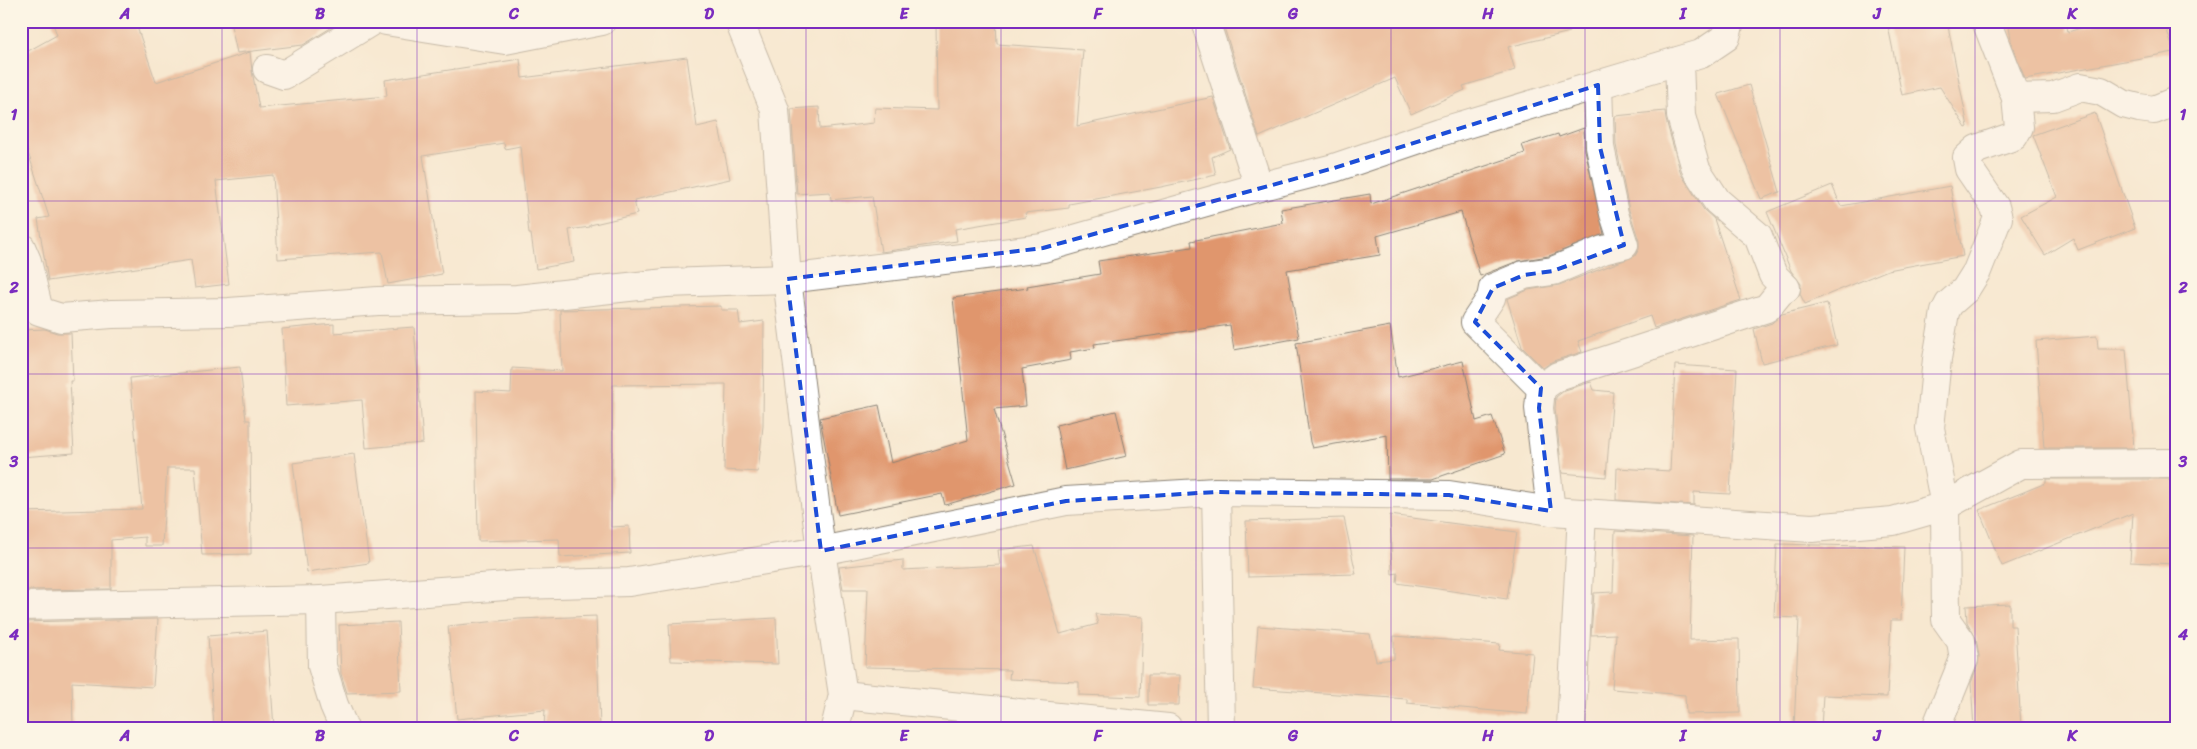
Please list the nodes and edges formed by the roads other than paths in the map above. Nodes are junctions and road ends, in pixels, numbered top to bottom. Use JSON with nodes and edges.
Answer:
{"nodes":[{"id":1,"x":372,"y":21,"type":"edge"},
{"id":2,"x":386,"y":21,"type":"edge"},
{"id":3,"x":602,"y":21,"type":"edge"},
{"id":4,"x":739,"y":21,"type":"edge"},
{"id":5,"x":1204,"y":21,"type":"edge"},
{"id":6,"x":1730,"y":21,"type":"edge"},
{"id":7,"x":1986,"y":21,"type":"edge"},
{"id":8,"x":1679,"y":61,"type":"junction"},
{"id":9,"x":267,"y":70,"type":"dead end"},
{"id":10,"x":1598,"y":85,"type":"junction"},
{"id":11,"x":2016,"y":98,"type":"junction"},
{"id":12,"x":2176,"y":101,"type":"edge"},
{"id":13,"x":1259,"y":187,"type":"junction"},
{"id":14,"x":21,"y":247,"type":"edge"},
{"id":15,"x":787,"y":279,"type":"junction"},
{"id":16,"x":1541,"y":388,"type":"junction"},
{"id":17,"x":2176,"y":463,"type":"edge"},
{"id":18,"x":1216,"y":492,"type":"junction"},
{"id":19,"x":1945,"y":506,"type":"junction"},
{"id":20,"x":1551,"y":511,"type":"junction"},
{"id":21,"x":1582,"y":513,"type":"junction"},
{"id":22,"x":821,"y":551,"type":"junction"},
{"id":23,"x":321,"y":600,"type":"junction"},
{"id":24,"x":21,"y":606,"type":"edge"},
{"id":25,"x":843,"y":695,"type":"junction"},
{"id":26,"x":344,"y":728,"type":"edge"},
{"id":27,"x":835,"y":728,"type":"edge"},
{"id":28,"x":1168,"y":728,"type":"edge"},
{"id":29,"x":1221,"y":728,"type":"edge"},
{"id":30,"x":1571,"y":728,"type":"edge"},
{"id":31,"x":1936,"y":728,"type":"edge"}],
"edges":[{"from":1,"to":9,"type":"street"},
{"from":2,"to":3,"type":"street"},
{"from":4,"to":15,"type":"street"},
{"from":5,"to":13,"type":"street"},
{"from":6,"to":8,"type":"street"},
{"from":7,"to":11,"type":"street"},
{"from":8,"to":10,"type":"street"},
{"from":8,"to":16,"type":"street"},
{"from":10,"to":13,"type":"street"},
{"from":10,"to":16,"type":"street"},
{"from":11,"to":12,"type":"street"},
{"from":11,"to":19,"type":"street"},
{"from":13,"to":15,"type":"street"},
{"from":14,"to":15,"type":"street"},
{"from":15,"to":22,"type":"street"},
{"from":16,"to":20,"type":"street"},
{"from":17,"to":19,"type":"street"},
{"from":18,"to":20,"type":"street"},
{"from":18,"to":22,"type":"street"},
{"from":18,"to":29,"type":"street"},
{"from":19,"to":21,"type":"street"},
{"from":19,"to":31,"type":"street"},
{"from":20,"to":21,"type":"street"},
{"from":21,"to":30,"type":"street"},
{"from":22,"to":23,"type":"street"},
{"from":22,"to":25,"type":"street"},
{"from":23,"to":24,"type":"street"},
{"from":23,"to":26,"type":"street"},
{"from":25,"to":27,"type":"street"},
{"from":25,"to":28,"type":"street"}]}
